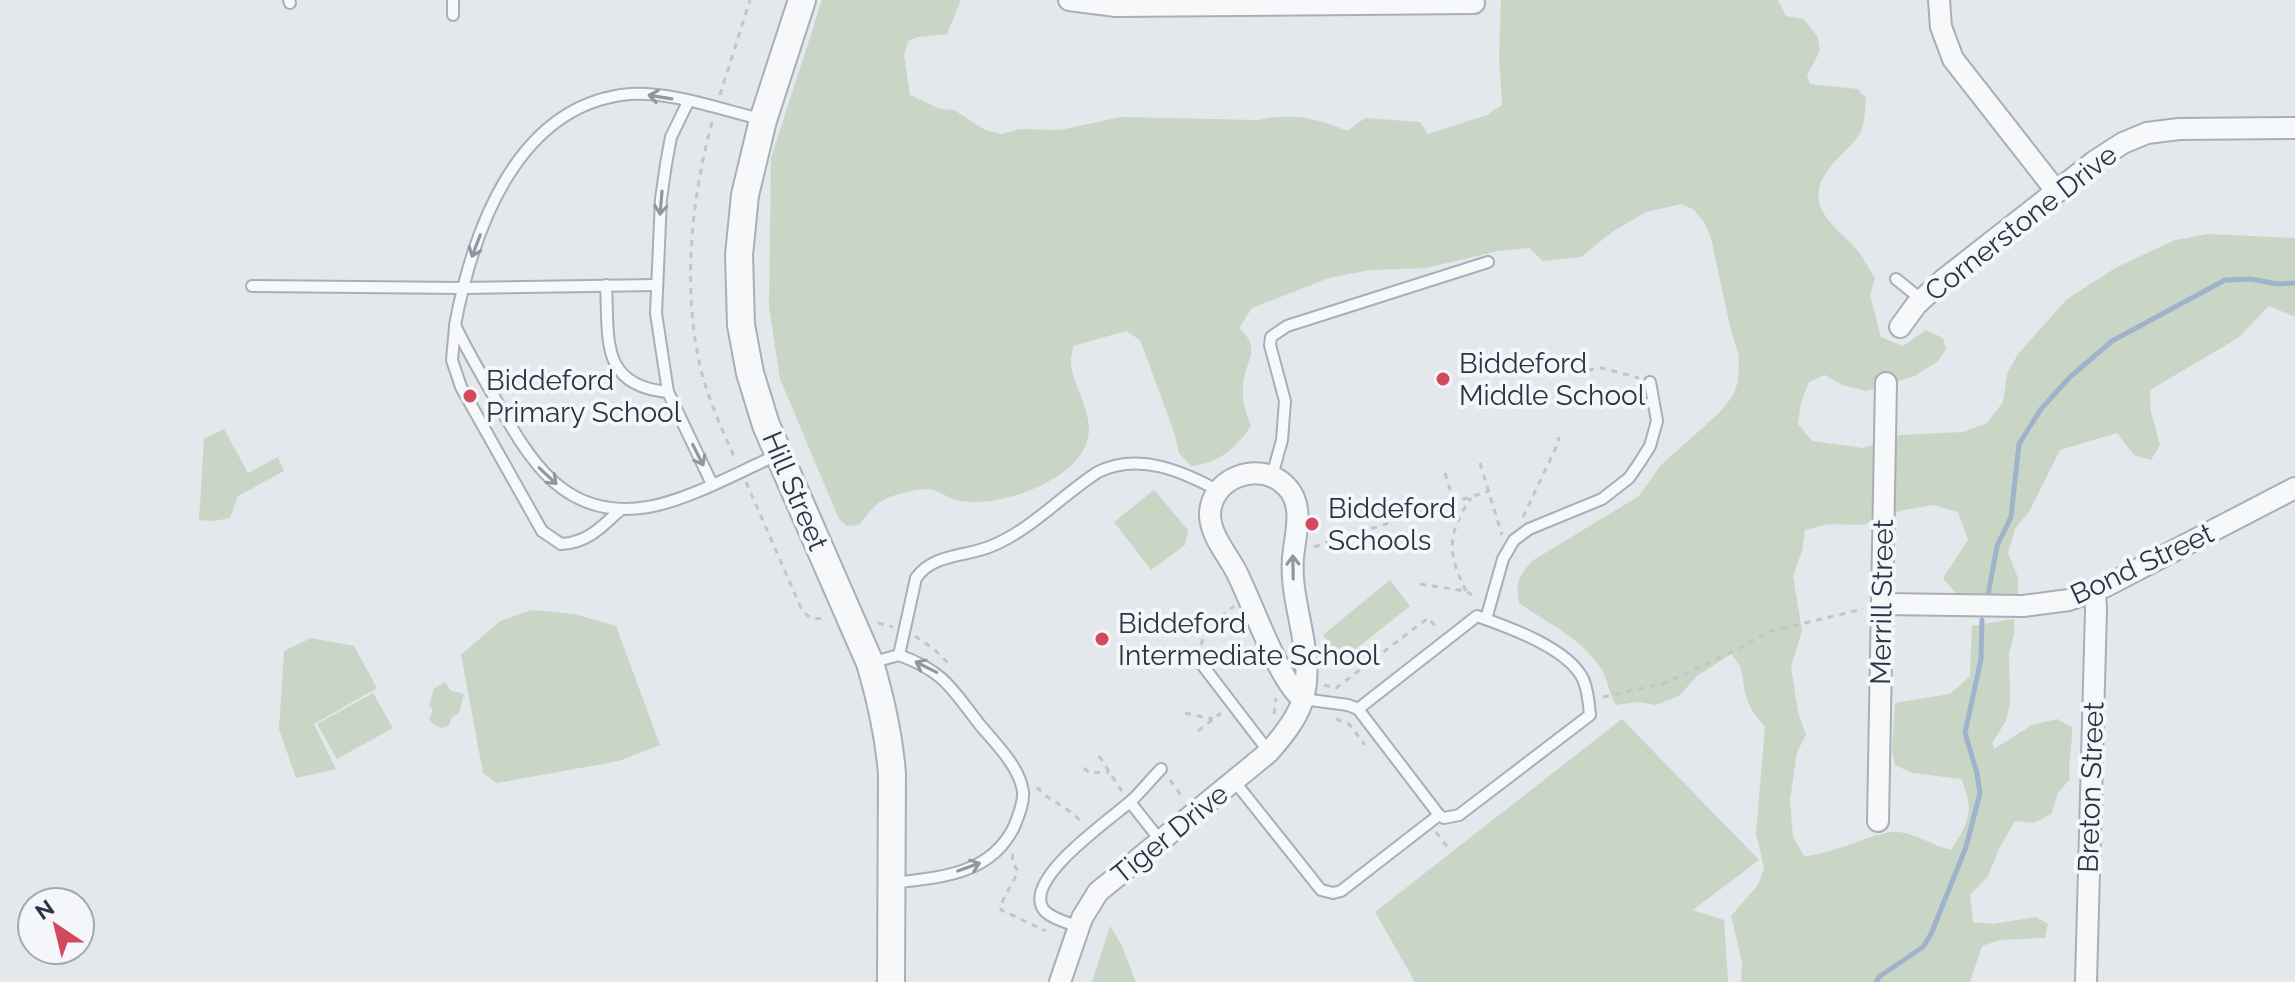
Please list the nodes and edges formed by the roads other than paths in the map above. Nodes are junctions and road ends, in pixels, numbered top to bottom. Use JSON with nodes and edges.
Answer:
{"nodes":[{"id":1,"x":453,"y":0,"type":"edge"},
{"id":2,"x":802,"y":0,"type":"edge"},
{"id":3,"x":1069,"y":0,"type":"edge"},
{"id":4,"x":1939,"y":0,"type":"edge"},
{"id":5,"x":1474,"y":3,"type":"dead end"},
{"id":6,"x":453,"y":15,"type":"dead end"},
{"id":7,"x":688,"y":102,"type":"junction"},
{"id":8,"x":763,"y":120,"type":"junction"},
{"id":9,"x":2295,"y":128,"type":"edge"},
{"id":10,"x":2057,"y":192,"type":"junction"},
{"id":11,"x":1488,"y":262,"type":"dead end"},
{"id":12,"x":1896,"y":279,"type":"dead end"},
{"id":13,"x":606,"y":285,"type":"junction"},
{"id":14,"x":656,"y":285,"type":"junction"},
{"id":15,"x":252,"y":286,"type":"dead end"},
{"id":16,"x":462,"y":288,"type":"junction"},
{"id":17,"x":1922,"y":300,"type":"junction"},
{"id":18,"x":455,"y":325,"type":"junction"},
{"id":19,"x":1900,"y":327,"type":"dead end"},
{"id":20,"x":1650,"y":382,"type":"road end"},
{"id":21,"x":1886,"y":383,"type":"dead end"},
{"id":22,"x":668,"y":392,"type":"junction"},
{"id":23,"x":779,"y":454,"type":"junction"},
{"id":24,"x":1272,"y":476,"type":"junction"},
{"id":25,"x":712,"y":484,"type":"junction"},
{"id":26,"x":2295,"y":488,"type":"edge"},
{"id":27,"x":1219,"y":491,"type":"junction"},
{"id":28,"x":620,"y":510,"type":"junction"},
{"id":29,"x":2095,"y":592,"type":"junction"},
{"id":30,"x":1884,"y":604,"type":"junction"},
{"id":31,"x":1486,"y":619,"type":"junction"},
{"id":32,"x":899,"y":655,"type":"junction"},
{"id":33,"x":1197,"y":658,"type":"road end"},
{"id":34,"x":870,"y":663,"type":"junction"},
{"id":35,"x":1303,"y":699,"type":"junction"},
{"id":36,"x":1358,"y":709,"type":"junction"},
{"id":37,"x":1264,"y":745,"type":"junction"},
{"id":38,"x":1161,"y":769,"type":"road end"},
{"id":39,"x":1235,"y":782,"type":"junction"},
{"id":40,"x":1130,"y":802,"type":"junction"},
{"id":41,"x":1439,"y":815,"type":"junction"},
{"id":42,"x":1878,"y":821,"type":"dead end"},
{"id":43,"x":1160,"y":840,"type":"junction"},
{"id":44,"x":893,"y":883,"type":"junction"},
{"id":45,"x":1080,"y":927,"type":"junction"},
{"id":46,"x":891,"y":982,"type":"edge"},
{"id":47,"x":1060,"y":982,"type":"edge"},
{"id":48,"x":2086,"y":982,"type":"edge"}],
"edges":[{"from":1,"to":6,"type":"lane"},
{"from":2,"to":8,"type":"street","name":"Hill Street"},
{"from":3,"to":5,"type":"street"},
{"from":4,"to":10,"type":"street"},
{"from":7,"to":8,"type":"lane"},
{"from":7,"to":14,"type":"lane","one_way":true},
{"from":7,"to":16,"type":"lane","one_way":true},
{"from":8,"to":23,"type":"street","name":"Hill Street"},
{"from":9,"to":10,"type":"street","name":"Cornerstone Drive"},
{"from":10,"to":17,"type":"street","name":"Cornerstone Drive"},
{"from":11,"to":24,"type":"lane"},
{"from":12,"to":17,"type":"lane"},
{"from":13,"to":14,"type":"lane"},
{"from":13,"to":16,"type":"lane"},
{"from":13,"to":22,"type":"lane"},
{"from":14,"to":22,"type":"lane"},
{"from":15,"to":16,"type":"lane"},
{"from":16,"to":18,"type":"lane"},
{"from":17,"to":19,"type":"street","name":"Cornerstone Drive"},
{"from":18,"to":28,"type":"lane","one_way":true},
{"from":18,"to":28,"type":"lane"},
{"from":20,"to":31,"type":"lane"},
{"from":21,"to":30,"type":"street","name":"Merrill Street"},
{"from":22,"to":25,"type":"lane","one_way":true},
{"from":23,"to":25,"type":"lane"},
{"from":23,"to":34,"type":"street","name":"Hill Street"},
{"from":24,"to":27,"type":"street"},
{"from":35,"to":24,"type":"street","name":"Tiger Drive","one_way":true},
{"from":25,"to":28,"type":"lane"},
{"from":26,"to":29,"type":"street","name":"Bond Street"},
{"from":27,"to":32,"type":"lane"},
{"from":27,"to":35,"type":"street"},
{"from":29,"to":30,"type":"street","name":"Bond Street"},
{"from":29,"to":48,"type":"street","name":"Breton Street"},
{"from":30,"to":42,"type":"street","name":"Merrill Street"},
{"from":31,"to":36,"type":"lane"},
{"from":31,"to":41,"type":"lane"},
{"from":32,"to":34,"type":"lane"},
{"from":44,"to":32,"type":"lane","one_way":true},
{"from":33,"to":37,"type":"lane"},
{"from":34,"to":44,"type":"street","name":"Hill Street"},
{"from":35,"to":36,"type":"lane"},
{"from":35,"to":37,"type":"street","name":"Tiger Drive"},
{"from":36,"to":41,"type":"lane"},
{"from":37,"to":39,"type":"street","name":"Tiger Drive"},
{"from":38,"to":40,"type":"lane"},
{"from":39,"to":41,"type":"lane"},
{"from":39,"to":43,"type":"street","name":"Tiger Drive"},
{"from":40,"to":43,"type":"lane"},
{"from":40,"to":45,"type":"lane"},
{"from":43,"to":45,"type":"street","name":"Tiger Drive"},
{"from":44,"to":46,"type":"street","name":"Hill Street"},
{"from":45,"to":47,"type":"street","name":"Tiger Drive"}]}
